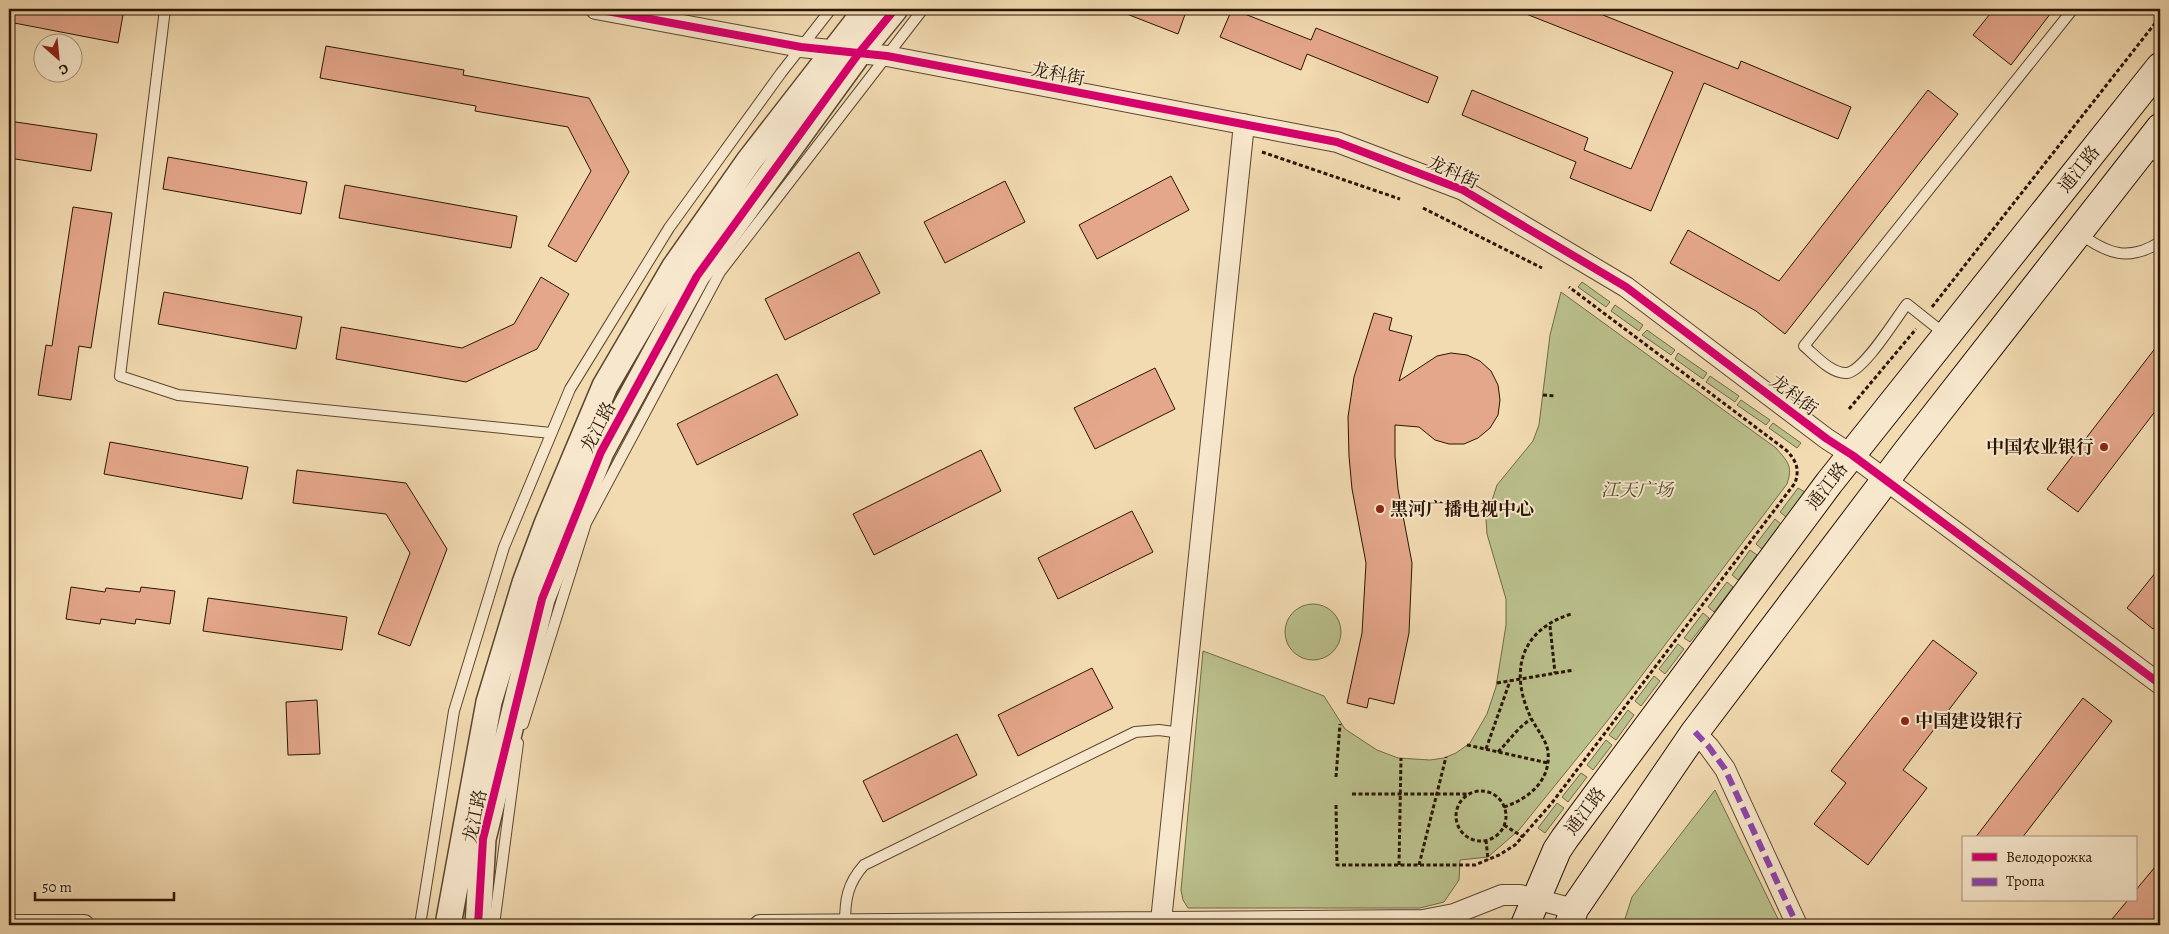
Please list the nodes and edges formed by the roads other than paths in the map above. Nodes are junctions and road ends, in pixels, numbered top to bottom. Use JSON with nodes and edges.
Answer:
{"nodes":[{"id":1,"x":165,"y":9,"type":"edge"},
{"id":2,"x":596,"y":9,"type":"edge"},
{"id":3,"x":831,"y":9,"type":"edge"},
{"id":4,"x":867,"y":9,"type":"edge"},
{"id":5,"x":895,"y":9,"type":"edge"},
{"id":6,"x":923,"y":9,"type":"edge"},
{"id":7,"x":2073,"y":9,"type":"edge"},
{"id":8,"x":801,"y":48,"type":"junction"},
{"id":9,"x":834,"y":50,"type":"junction"},
{"id":10,"x":859,"y":53,"type":"junction"},
{"id":11,"x":887,"y":56,"type":"junction"},
{"id":12,"x":2160,"y":67,"type":"edge"},
{"id":13,"x":1244,"y":124,"type":"junction"},
{"id":14,"x":2155,"y":145,"type":"edge"},
{"id":15,"x":2078,"y":233,"type":"junction"},
{"id":16,"x":2160,"y":242,"type":"edge"},
{"id":17,"x":1947,"y":335,"type":"junction"},
{"id":18,"x":551,"y":433,"type":"junction"},
{"id":19,"x":1852,"y":454,"type":"junction"},
{"id":20,"x":1886,"y":480,"type":"junction"},
{"id":21,"x":2160,"y":684,"type":"edge"},
{"id":22,"x":1181,"y":732,"type":"junction"},
{"id":23,"x":1695,"y":732,"type":"junction"},
{"id":24,"x":1534,"y":899,"type":"junction"},
{"id":25,"x":1572,"y":917,"type":"edge"},
{"id":26,"x":1161,"y":921,"type":"junction"},
{"id":27,"x":1430,"y":923,"type":"edge"},
{"id":28,"x":846,"y":924,"type":"edge"},
{"id":29,"x":9,"y":925,"type":"edge"},
{"id":30,"x":84,"y":925,"type":"edge"},
{"id":31,"x":420,"y":925,"type":"edge"},
{"id":32,"x":448,"y":925,"type":"edge"},
{"id":33,"x":478,"y":925,"type":"edge"},
{"id":34,"x":494,"y":925,"type":"edge"},
{"id":35,"x":760,"y":925,"type":"edge"},
{"id":36,"x":1525,"y":925,"type":"edge"},
{"id":37,"x":1797,"y":925,"type":"edge"}],
"edges":[{"from":1,"to":18,"type":"lane"},
{"from":2,"to":8,"type":"street","name":"龙科街"},
{"from":3,"to":8,"type":"lane"},
{"from":4,"to":9,"type":"street","name":"龙江路"},
{"from":5,"to":10,"type":"street","name":"龙江路"},
{"from":6,"to":11,"type":"lane"},
{"from":7,"to":17,"type":"lane"},
{"from":8,"to":9,"type":"street","name":"龙科街"},
{"from":8,"to":18,"type":"lane"},
{"from":9,"to":10,"type":"street","name":"龙科街"},
{"from":9,"to":32,"type":"street","name":"龙江路"},
{"from":10,"to":11,"type":"street","name":"龙科街"},
{"from":10,"to":33,"type":"street","name":"龙江路"},
{"from":11,"to":13,"type":"street","name":"龙科街"},
{"from":11,"to":34,"type":"lane"},
{"from":12,"to":17,"type":"main road","name":"通江路"},
{"from":13,"to":19,"type":"street","name":"龙科街"},
{"from":13,"to":22,"type":"street"},
{"from":14,"to":15,"type":"main road"},
{"from":15,"to":16,"type":"lane"},
{"from":15,"to":20,"type":"main road"},
{"from":17,"to":19,"type":"main road","name":"通江路"},
{"from":18,"to":31,"type":"lane"},
{"from":19,"to":20,"type":"street","name":"龙科街"},
{"from":19,"to":24,"type":"main road","name":"通江路"},
{"from":20,"to":21,"type":"street","name":"龙科街"},
{"from":20,"to":23,"type":"main road"},
{"from":22,"to":26,"type":"street"},
{"from":22,"to":28,"type":"lane"},
{"from":23,"to":25,"type":"main road"},
{"from":23,"to":37,"type":"street"},
{"from":24,"to":25,"type":"street"},
{"from":24,"to":27,"type":"street"},
{"from":24,"to":36,"type":"main road","name":"通江路"},
{"from":26,"to":27,"type":"street"},
{"from":26,"to":28,"type":"street"},
{"from":28,"to":35,"type":"street"},
{"from":29,"to":30,"type":"street"}]}
